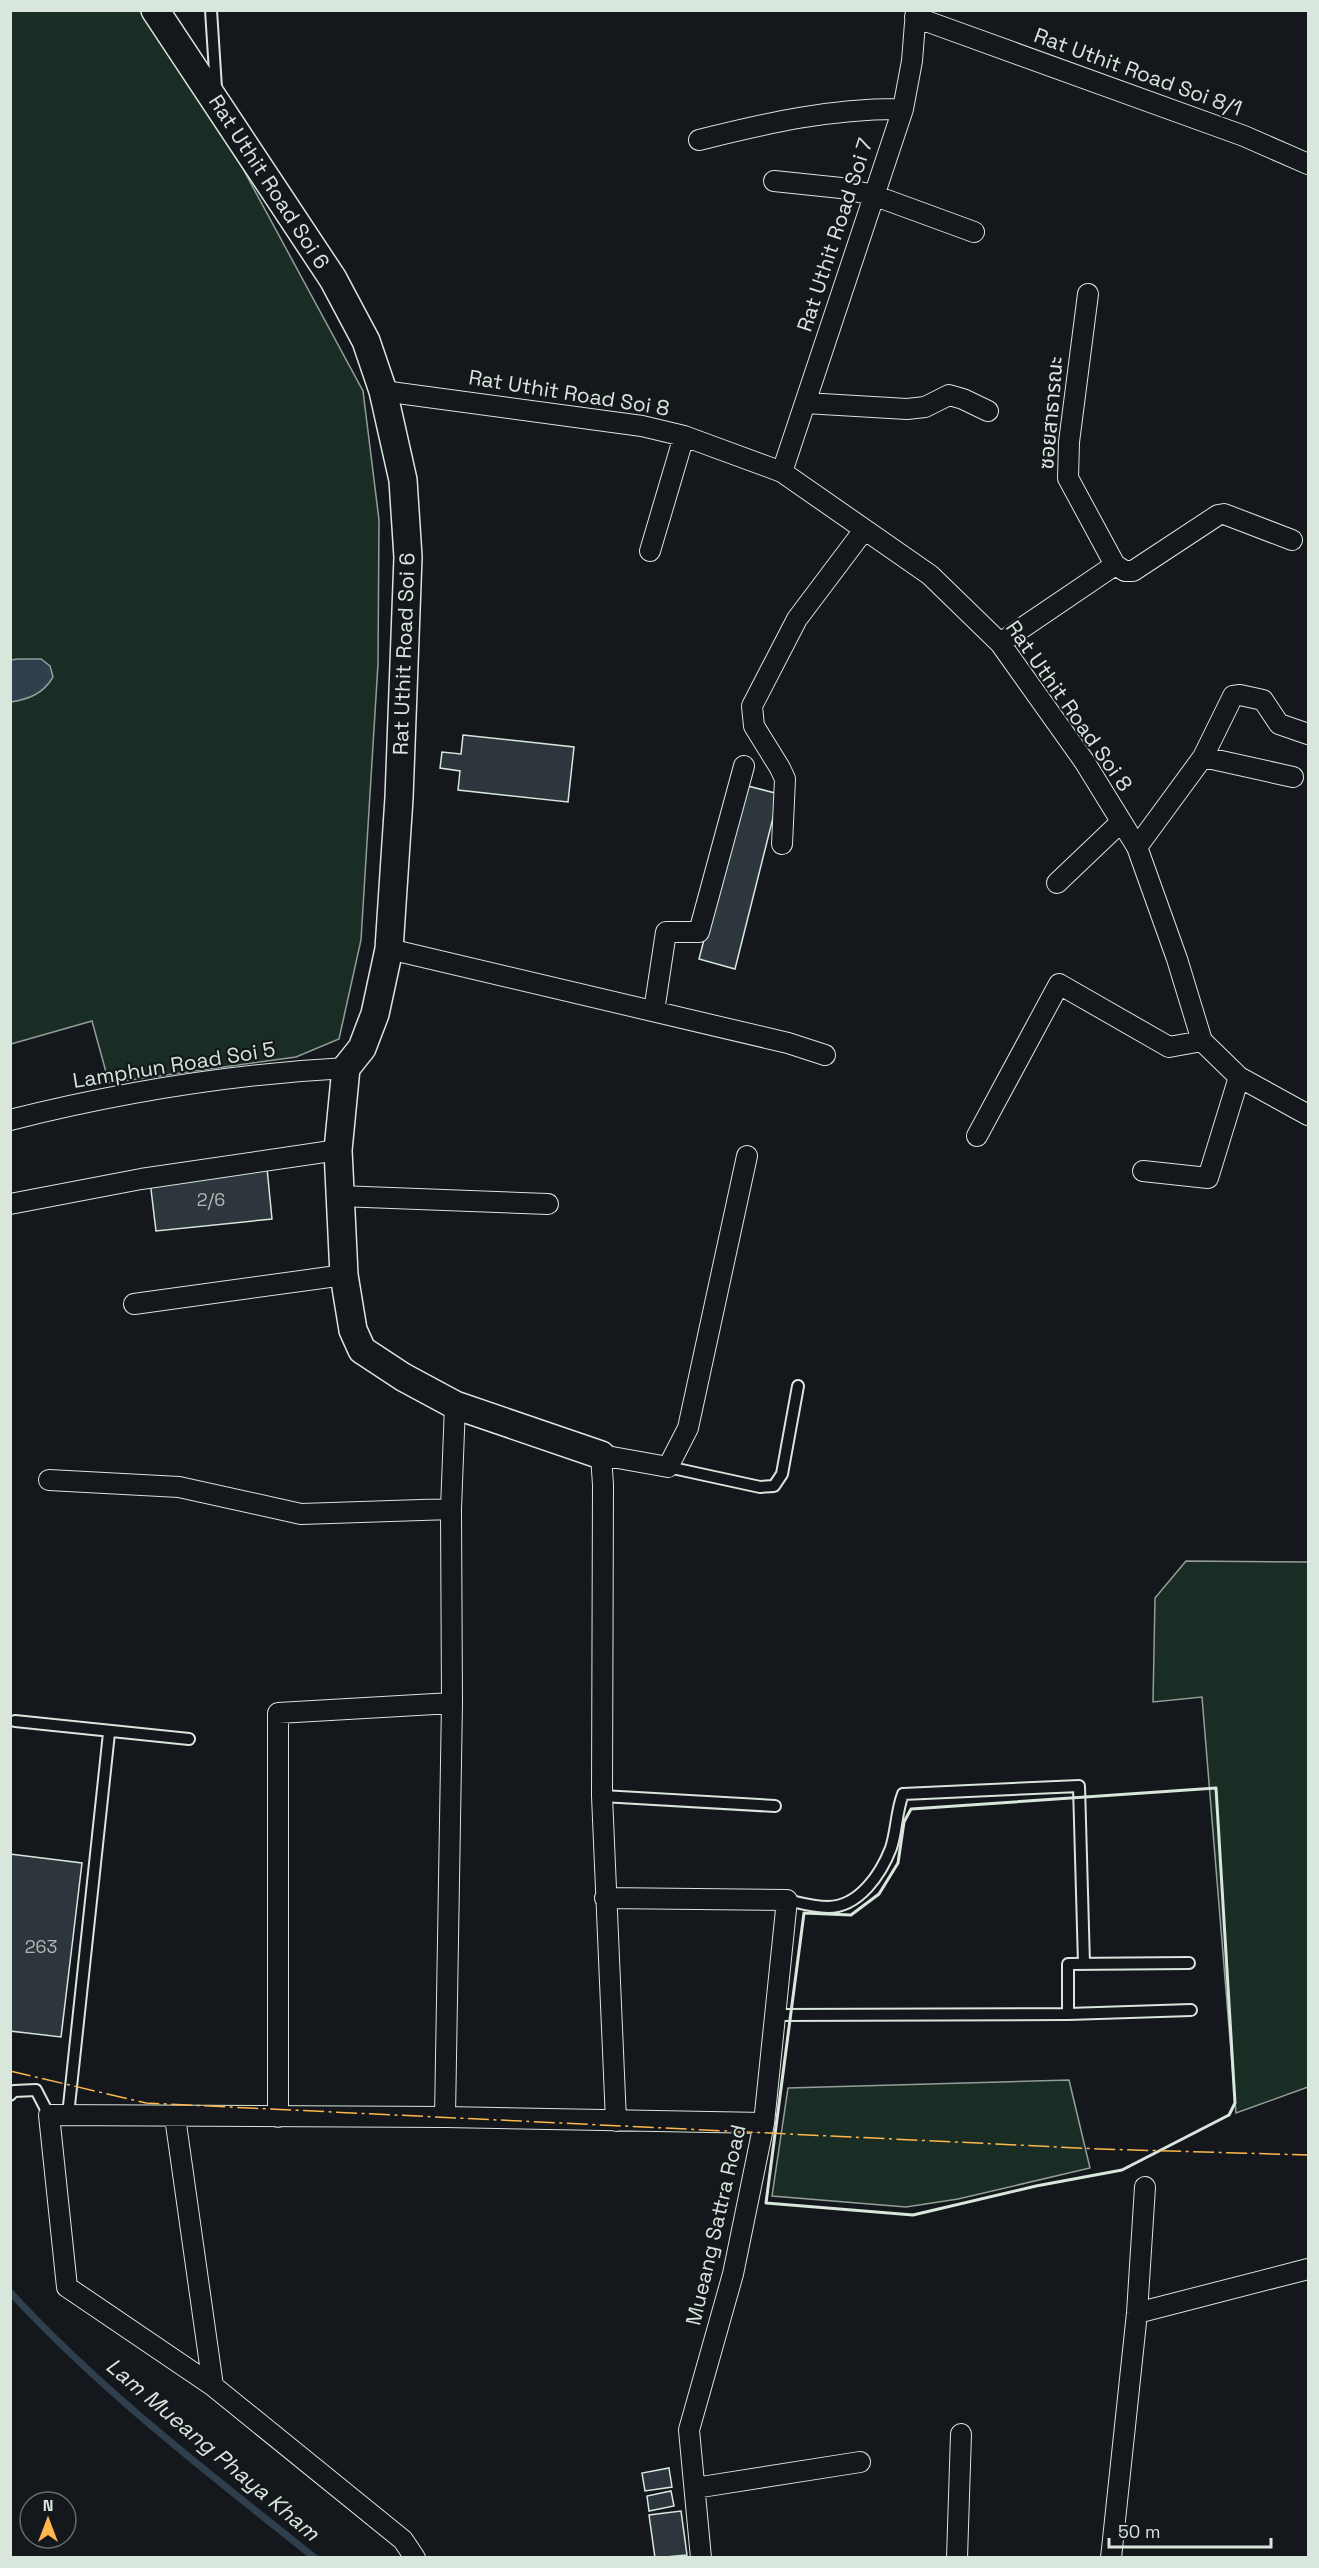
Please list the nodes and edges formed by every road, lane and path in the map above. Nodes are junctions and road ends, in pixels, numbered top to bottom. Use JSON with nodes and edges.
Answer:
{"nodes":[{"id":1,"x":155,"y":10,"type":"edge"},
{"id":2,"x":211,"y":10,"type":"edge"},
{"id":3,"x":916,"y":14,"type":"edge"},
{"id":4,"x":216,"y":101,"type":"junction"},
{"id":5,"x":903,"y":109,"type":"junction"},
{"id":6,"x":699,"y":141,"type":"dead end"},
{"id":7,"x":1308,"y":164,"type":"edge"},
{"id":8,"x":774,"y":181,"type":"dead end"},
{"id":9,"x":873,"y":195,"type":"junction"},
{"id":10,"x":974,"y":232,"type":"dead end"},
{"id":11,"x":1088,"y":294,"type":"dead end"},
{"id":12,"x":383,"y":391,"type":"junction"},
{"id":13,"x":805,"y":403,"type":"junction"},
{"id":14,"x":988,"y":411,"type":"dead end"},
{"id":15,"x":684,"y":436,"type":"junction"},
{"id":16,"x":782,"y":472,"type":"junction"},
{"id":17,"x":864,"y":530,"type":"junction"},
{"id":18,"x":1292,"y":540,"type":"dead end"},
{"id":19,"x":650,"y":551,"type":"dead end"},
{"id":20,"x":1115,"y":565,"type":"junction"},
{"id":21,"x":1000,"y":643,"type":"junction"},
{"id":22,"x":1308,"y":734,"type":"edge"},
{"id":23,"x":1203,"y":757,"type":"junction"},
{"id":24,"x":744,"y":766,"type":"dead end"},
{"id":25,"x":1293,"y":777,"type":"dead end"},
{"id":26,"x":1121,"y":822,"type":"junction"},
{"id":27,"x":782,"y":844,"type":"dead end"},
{"id":28,"x":1137,"y":847,"type":"junction"},
{"id":29,"x":1057,"y":883,"type":"dead end"},
{"id":30,"x":389,"y":949,"type":"junction"},
{"id":31,"x":654,"y":1011,"type":"junction"},
{"id":32,"x":1202,"y":1041,"type":"junction"},
{"id":33,"x":825,"y":1055,"type":"dead end"},
{"id":34,"x":346,"y":1068,"type":"junction"},
{"id":35,"x":1239,"y":1077,"type":"junction"},
{"id":36,"x":1308,"y":1114,"type":"edge"},
{"id":37,"x":10,"y":1120,"type":"edge"},
{"id":38,"x":977,"y":1136,"type":"dead end"},
{"id":39,"x":338,"y":1150,"type":"junction"},
{"id":40,"x":747,"y":1156,"type":"dead end"},
{"id":41,"x":1143,"y":1171,"type":"dead end"},
{"id":42,"x":339,"y":1196,"type":"junction"},
{"id":43,"x":10,"y":1204,"type":"edge"},
{"id":44,"x":548,"y":1204,"type":"dead end"},
{"id":45,"x":344,"y":1275,"type":"junction"},
{"id":46,"x":134,"y":1304,"type":"dead end"},
{"id":47,"x":798,"y":1386,"type":"dead end"},
{"id":48,"x":455,"y":1405,"type":"junction"},
{"id":49,"x":601,"y":1455,"type":"junction"},
{"id":50,"x":668,"y":1467,"type":"junction"},
{"id":51,"x":49,"y":1480,"type":"dead end"},
{"id":52,"x":451,"y":1509,"type":"junction"},
{"id":53,"x":452,"y":1703,"type":"junction"},
{"id":54,"x":15,"y":1721,"type":"dead end"},
{"id":55,"x":109,"y":1732,"type":"junction"},
{"id":56,"x":189,"y":1739,"type":"dead end"},
{"id":57,"x":602,"y":1796,"type":"junction"},
{"id":58,"x":775,"y":1806,"type":"dead end"},
{"id":59,"x":605,"y":1898,"type":"junction"},
{"id":60,"x":787,"y":1900,"type":"junction"},
{"id":61,"x":1189,"y":1963,"type":"dead end"},
{"id":62,"x":1084,"y":1964,"type":"junction"},
{"id":63,"x":1191,"y":2010,"type":"dead end"},
{"id":64,"x":1068,"y":2014,"type":"junction"},
{"id":65,"x":776,"y":2015,"type":"junction"},
{"id":66,"x":10,"y":2095,"type":"edge"},
{"id":67,"x":58,"y":2115,"type":"junction"},
{"id":68,"x":175,"y":2116,"type":"junction"},
{"id":69,"x":278,"y":2117,"type":"junction"},
{"id":70,"x":445,"y":2117,"type":"junction"},
{"id":71,"x":616,"y":2121,"type":"junction"},
{"id":72,"x":764,"y":2123,"type":"junction"},
{"id":73,"x":1145,"y":2187,"type":"dead end"},
{"id":74,"x":1308,"y":2269,"type":"edge"},
{"id":75,"x":1137,"y":2313,"type":"junction"},
{"id":76,"x":213,"y":2386,"type":"junction"},
{"id":77,"x":961,"y":2434,"type":"dead end"},
{"id":78,"x":860,"y":2462,"type":"dead end"},
{"id":79,"x":695,"y":2488,"type":"junction"},
{"id":80,"x":415,"y":2558,"type":"edge"},
{"id":81,"x":701,"y":2558,"type":"edge"},
{"id":82,"x":957,"y":2558,"type":"edge"},
{"id":83,"x":1111,"y":2558,"type":"edge"}],
"edges":[{"from":1,"to":4,"type":"street","name":"Rat Uthit Road Soi 6"},
{"from":2,"to":4,"type":"lane"},
{"from":3,"to":5,"type":"street","name":"Rat Uthit Road Soi 7"},
{"from":3,"to":7,"type":"street","name":"Rat Uthit Road Soi 8/1"},
{"from":4,"to":12,"type":"street","name":"Rat Uthit Road Soi 6"},
{"from":5,"to":6,"type":"street"},
{"from":5,"to":9,"type":"street","name":"Rat Uthit Road Soi 7"},
{"from":8,"to":9,"type":"street"},
{"from":9,"to":10,"type":"street"},
{"from":9,"to":13,"type":"street","name":"Rat Uthit Road Soi 7"},
{"from":11,"to":20,"type":"street","name":"ซอยสาธารณะ"},
{"from":12,"to":15,"type":"street","name":"Rat Uthit Road Soi 8"},
{"from":12,"to":30,"type":"street","name":"Rat Uthit Road Soi 6"},
{"from":13,"to":14,"type":"street"},
{"from":13,"to":16,"type":"street","name":"Rat Uthit Road Soi 7"},
{"from":15,"to":16,"type":"street","name":"Rat Uthit Road Soi 8"},
{"from":15,"to":19,"type":"street"},
{"from":16,"to":17,"type":"street","name":"Rat Uthit Road Soi 8"},
{"from":17,"to":21,"type":"street","name":"Rat Uthit Road Soi 8"},
{"from":17,"to":27,"type":"street"},
{"from":18,"to":20,"type":"street"},
{"from":20,"to":21,"type":"street"},
{"from":21,"to":26,"type":"street","name":"Rat Uthit Road Soi 8"},
{"from":22,"to":23,"type":"street"},
{"from":23,"to":25,"type":"street"},
{"from":23,"to":28,"type":"street"},
{"from":24,"to":31,"type":"street"},
{"from":26,"to":28,"type":"street","name":"Rat Uthit Road Soi 8"},
{"from":26,"to":29,"type":"street"},
{"from":28,"to":32,"type":"street","name":"Rat Uthit Road Soi 8"},
{"from":30,"to":31,"type":"street"},
{"from":30,"to":34,"type":"street","name":"Rat Uthit Road Soi 6"},
{"from":31,"to":33,"type":"street"},
{"from":32,"to":35,"type":"street","name":"Rat Uthit Road Soi 8"},
{"from":32,"to":38,"type":"street"},
{"from":34,"to":37,"type":"street","name":"Lamphun Road Soi 5"},
{"from":34,"to":39,"type":"street"},
{"from":35,"to":36,"type":"street","name":"Rat Uthit Road Soi 8"},
{"from":35,"to":41,"type":"street"},
{"from":39,"to":42,"type":"street"},
{"from":39,"to":43,"type":"street"},
{"from":40,"to":50,"type":"street"},
{"from":42,"to":44,"type":"street"},
{"from":42,"to":45,"type":"street"},
{"from":45,"to":46,"type":"street"},
{"from":45,"to":48,"type":"street"},
{"from":47,"to":50,"type":"lane"},
{"from":48,"to":49,"type":"street"},
{"from":48,"to":52,"type":"street"},
{"from":49,"to":50,"type":"street"},
{"from":49,"to":57,"type":"street"},
{"from":51,"to":52,"type":"street"},
{"from":52,"to":53,"type":"street"},
{"from":53,"to":69,"type":"street"},
{"from":53,"to":70,"type":"street"},
{"from":54,"to":55,"type":"lane"},
{"from":55,"to":56,"type":"lane"},
{"from":55,"to":67,"type":"lane"},
{"from":57,"to":58,"type":"lane"},
{"from":57,"to":59,"type":"street"},
{"from":59,"to":60,"type":"street"},
{"from":59,"to":71,"type":"street"},
{"from":60,"to":62,"type":"lane"},
{"from":60,"to":65,"type":"street","name":"Mueang Sattra Road"},
{"from":61,"to":62,"type":"lane"},
{"from":62,"to":64,"type":"lane"},
{"from":63,"to":64,"type":"lane"},
{"from":64,"to":65,"type":"lane"},
{"from":65,"to":72,"type":"street","name":"Mueang Sattra Road"},
{"from":66,"to":67,"type":"lane"},
{"from":67,"to":68,"type":"street"},
{"from":67,"to":76,"type":"street"},
{"from":68,"to":69,"type":"street"},
{"from":68,"to":76,"type":"street"},
{"from":69,"to":70,"type":"street"},
{"from":70,"to":71,"type":"street"},
{"from":71,"to":72,"type":"street"},
{"from":72,"to":79,"type":"street","name":"Mueang Sattra Road"},
{"from":73,"to":75,"type":"street"},
{"from":74,"to":75,"type":"street"},
{"from":75,"to":83,"type":"street"},
{"from":76,"to":80,"type":"street"},
{"from":77,"to":82,"type":"street"},
{"from":78,"to":79,"type":"street"},
{"from":79,"to":81,"type":"street","name":"Mueang Sattra Road"}]}
